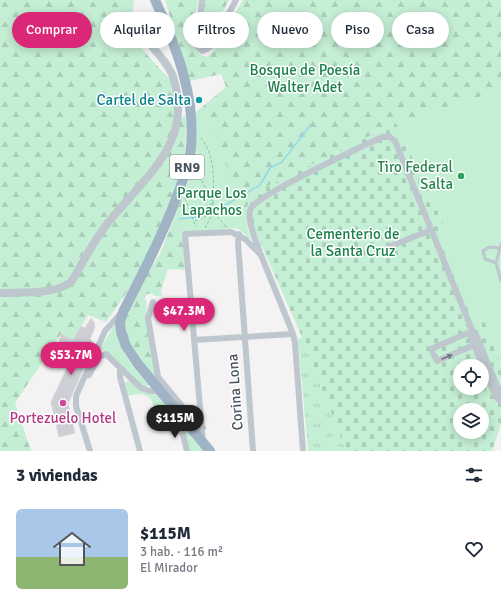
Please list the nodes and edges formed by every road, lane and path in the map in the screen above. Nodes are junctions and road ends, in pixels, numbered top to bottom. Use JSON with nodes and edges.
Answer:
{"nodes":[{"id":1,"x":155,"y":0,"type":"edge"},
{"id":2,"x":160,"y":0,"type":"edge"},
{"id":3,"x":202,"y":0,"type":"edge"},
{"id":4,"x":236,"y":0,"type":"edge"},
{"id":5,"x":161,"y":12,"type":"edge"},
{"id":6,"x":162,"y":12,"type":"edge"},
{"id":7,"x":154,"y":48,"type":"edge"},
{"id":8,"x":175,"y":48,"type":"edge"},
{"id":9,"x":191,"y":131,"type":"junction"},
{"id":10,"x":190,"y":156,"type":"junction"},
{"id":11,"x":184,"y":197,"type":"dead end"},
{"id":12,"x":213,"y":203,"type":"junction"},
{"id":13,"x":213,"y":213,"type":"junction"},
{"id":14,"x":192,"y":214,"type":"junction"},
{"id":15,"x":194,"y":221,"type":"junction"},
{"id":16,"x":431,"y":230,"type":"junction"},
{"id":17,"x":231,"y":232,"type":"junction"},
{"id":18,"x":199,"y":233,"type":"junction"},
{"id":19,"x":239,"y":234,"type":"junction"},
{"id":20,"x":391,"y":246,"type":"dead end"},
{"id":21,"x":500,"y":246,"type":"edge"},
{"id":22,"x":261,"y":255,"type":"junction"},
{"id":23,"x":496,"y":263,"type":"junction"},
{"id":24,"x":501,"y":281,"type":"edge"},
{"id":25,"x":0,"y":293,"type":"edge"},
{"id":26,"x":153,"y":302,"type":"dead end"},
{"id":27,"x":123,"y":312,"type":"junction"},
{"id":28,"x":471,"y":331,"type":"junction"},
{"id":29,"x":293,"y":334,"type":"junction"},
{"id":30,"x":244,"y":336,"type":"junction"},
{"id":31,"x":194,"y":340,"type":"junction"},
{"id":32,"x":474,"y":345,"type":"junction"},
{"id":33,"x":120,"y":369,"type":"junction"},
{"id":34,"x":80,"y":388,"type":"junction"},
{"id":35,"x":160,"y":391,"type":"junction"},
{"id":36,"x":501,"y":396,"type":"edge"},
{"id":37,"x":501,"y":402,"type":"edge"},
{"id":38,"x":174,"y":421,"type":"dead end"},
{"id":39,"x":203,"y":428,"type":"junction"},
{"id":40,"x":207,"y":447,"type":"edge"},
{"id":41,"x":90,"y":451,"type":"edge"},
{"id":42,"x":140,"y":451,"type":"edge"},
{"id":43,"x":187,"y":451,"type":"edge"},
{"id":44,"x":253,"y":451,"type":"edge"},
{"id":45,"x":303,"y":451,"type":"edge"}],
"edges":[{"from":1,"to":5,"type":"highway","number":"RN9"},
{"from":2,"to":6,"type":"highway","number":"RN9"},
{"from":3,"to":4,"type":"street"},
{"from":7,"to":25,"type":"street"},
{"from":8,"to":9,"type":"highway","number":"RN9"},
{"from":9,"to":10,"type":"highway","number":"RN9"},
{"from":9,"to":12,"type":"path"},
{"from":10,"to":12,"type":"path"},
{"from":10,"to":27,"type":"highway","number":"RN9"},
{"from":11,"to":14,"type":"path"},
{"from":12,"to":13,"type":"path"},
{"from":12,"to":14,"type":"path"},
{"from":13,"to":15,"type":"path"},
{"from":13,"to":17,"type":"path"},
{"from":13,"to":18,"type":"path"},
{"from":14,"to":15,"type":"path"},
{"from":15,"to":18,"type":"path"},
{"from":16,"to":20,"type":"street"},
{"from":16,"to":22,"type":"street"},
{"from":16,"to":28,"type":"street"},
{"from":17,"to":18,"type":"street"},
{"from":17,"to":19,"type":"street"},
{"from":18,"to":31,"type":"street"},
{"from":19,"to":22,"type":"street"},
{"from":19,"to":30,"type":"street","name":"Corina Lona"},
{"from":21,"to":23,"type":"lane"},
{"from":21,"to":23,"type":"lane"},
{"from":22,"to":29,"type":"street"},
{"from":23,"to":24,"type":"lane"},
{"from":26,"to":39,"type":"street"},
{"from":27,"to":34,"type":"street"},
{"from":27,"to":35,"type":"highway","number":"RN9"},
{"from":28,"to":32,"type":"street"},
{"from":28,"to":32,"type":"street","one_way":true},
{"from":28,"to":36,"type":"street"},
{"from":29,"to":30,"type":"street"},
{"from":29,"to":45,"type":"street"},
{"from":30,"to":31,"type":"street"},
{"from":30,"to":44,"type":"street","name":"Corina Lona"},
{"from":31,"to":39,"type":"street"},
{"from":32,"to":37,"type":"street"},
{"from":33,"to":34,"type":"street"},
{"from":33,"to":35,"type":"street"},
{"from":33,"to":42,"type":"street"},
{"from":34,"to":41,"type":"street"},
{"from":35,"to":40,"type":"highway","number":"RN9"},
{"from":38,"to":43,"type":"street"},
{"from":39,"to":40,"type":"street"}]}
